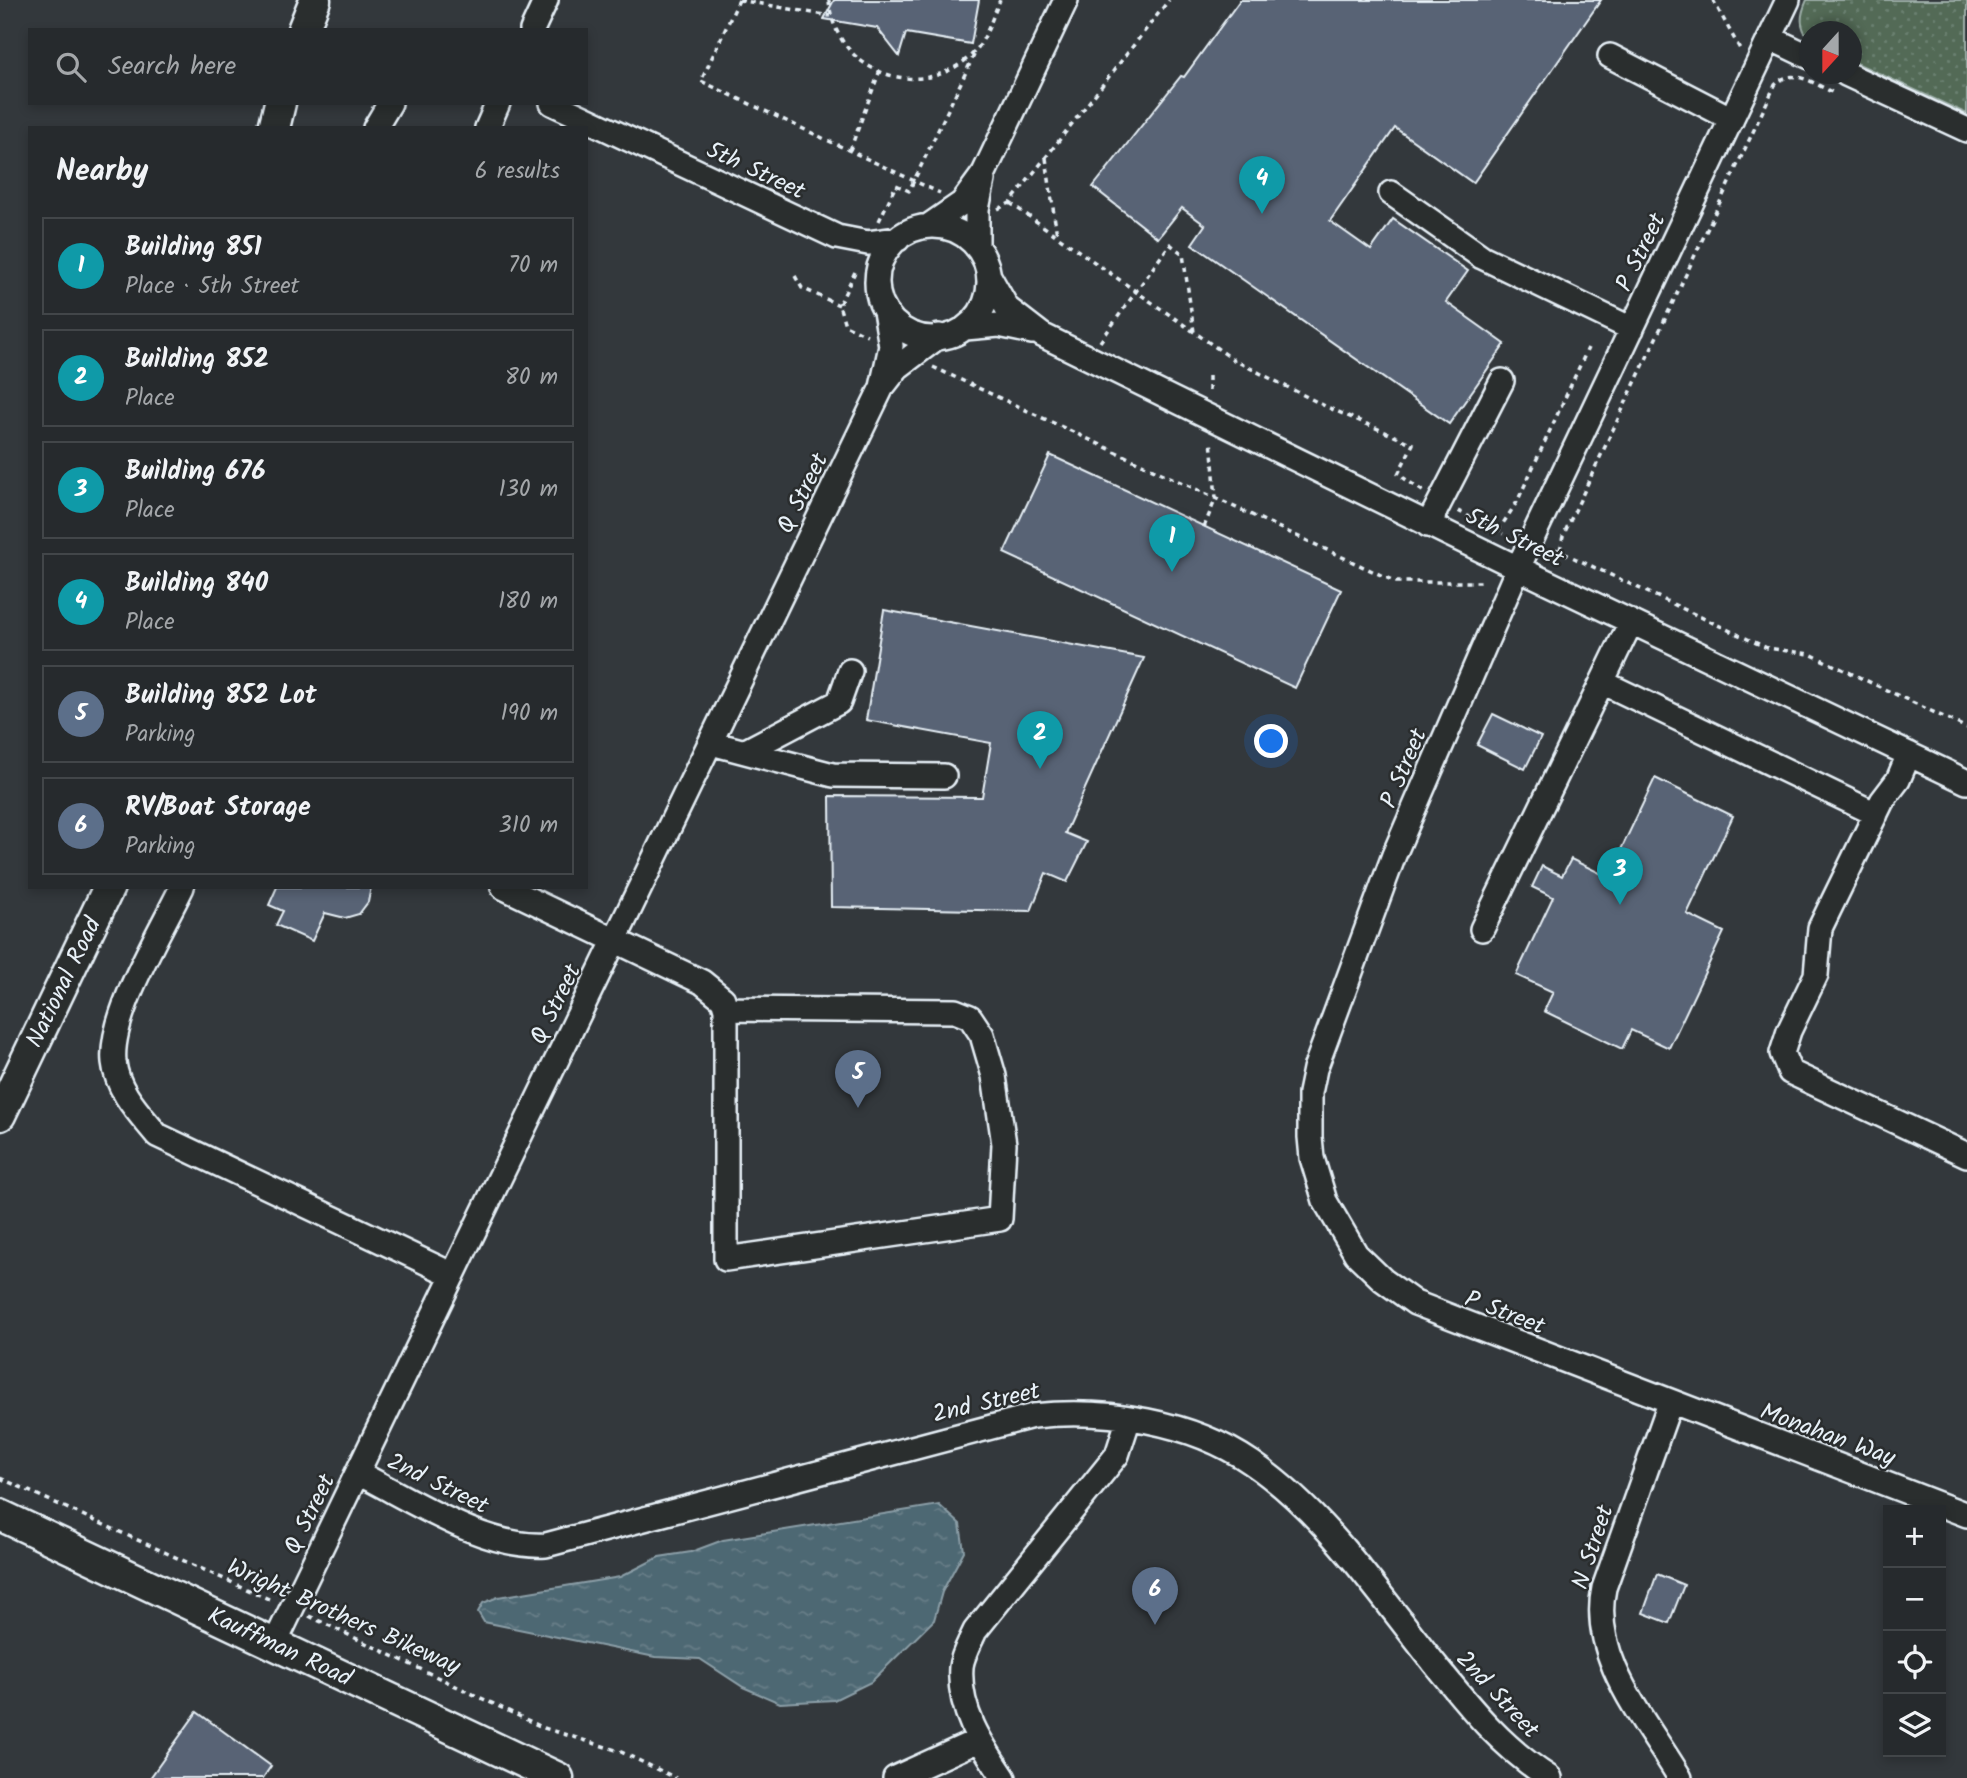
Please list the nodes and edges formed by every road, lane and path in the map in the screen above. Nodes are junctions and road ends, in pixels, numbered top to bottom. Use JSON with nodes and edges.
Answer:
{"nodes":[{"id":1,"x":545,"y":0,"type":"edge"},
{"id":2,"x":739,"y":0,"type":"edge"},
{"id":3,"x":829,"y":0,"type":"edge"},
{"id":4,"x":1000,"y":0,"type":"edge"},
{"id":5,"x":1066,"y":0,"type":"edge"},
{"id":6,"x":1169,"y":0,"type":"edge"},
{"id":7,"x":1713,"y":0,"type":"edge"},
{"id":8,"x":1788,"y":0,"type":"edge"},
{"id":9,"x":830,"y":16,"type":"junction"},
{"id":10,"x":533,"y":28,"type":"edge"},
{"id":11,"x":1770,"y":38,"type":"junction"},
{"id":12,"x":978,"y":48,"type":"junction"},
{"id":13,"x":1740,"y":49,"type":"dead end"},
{"id":14,"x":1799,"y":52,"type":"edge"},
{"id":15,"x":1610,"y":56,"type":"dead end"},
{"id":16,"x":879,"y":73,"type":"junction"},
{"id":17,"x":1799,"y":76,"type":"edge"},
{"id":18,"x":1844,"y":84,"type":"edge"},
{"id":19,"x":280,"y":105,"type":"edge"},
{"id":20,"x":389,"y":105,"type":"edge"},
{"id":21,"x":497,"y":105,"type":"edge"},
{"id":22,"x":556,"y":105,"type":"edge"},
{"id":23,"x":1732,"y":119,"type":"junction"},
{"id":24,"x":274,"y":126,"type":"edge"},
{"id":25,"x":376,"y":126,"type":"edge"},
{"id":26,"x":488,"y":126,"type":"edge"},
{"id":27,"x":1967,"y":130,"type":"edge"},
{"id":28,"x":850,"y":150,"type":"junction"},
{"id":29,"x":1046,"y":158,"type":"junction"},
{"id":30,"x":984,"y":173,"type":"junction"},
{"id":31,"x":1391,"y":193,"type":"dead end"},
{"id":32,"x":948,"y":197,"type":"dead end"},
{"id":33,"x":877,"y":225,"type":"dead end"},
{"id":34,"x":930,"y":225,"type":"junction"},
{"id":35,"x":1057,"y":236,"type":"junction"},
{"id":36,"x":837,"y":237,"type":"junction"},
{"id":37,"x":898,"y":239,"type":"junction"},
{"id":38,"x":976,"y":246,"type":"junction"},
{"id":39,"x":855,"y":272,"type":"dead end"},
{"id":40,"x":795,"y":276,"type":"dead end"},
{"id":41,"x":989,"y":276,"type":"junction"},
{"id":42,"x":876,"y":284,"type":"junction"},
{"id":43,"x":1137,"y":293,"type":"junction"},
{"id":44,"x":839,"y":306,"type":"junction"},
{"id":45,"x":885,"y":311,"type":"junction"},
{"id":46,"x":965,"y":328,"type":"junction"},
{"id":47,"x":1632,"y":329,"type":"junction"},
{"id":48,"x":1194,"y":333,"type":"junction"},
{"id":49,"x":1042,"y":335,"type":"junction"},
{"id":50,"x":939,"y":336,"type":"junction"},
{"id":51,"x":875,"y":339,"type":"dead end"},
{"id":52,"x":1588,"y":348,"type":"dead end"},
{"id":53,"x":1088,"y":358,"type":"junction"},
{"id":54,"x":930,"y":365,"type":"dead end"},
{"id":55,"x":1502,"y":380,"type":"dead end"},
{"id":56,"x":882,"y":387,"type":"junction"},
{"id":57,"x":1216,"y":498,"type":"junction"},
{"id":58,"x":1438,"y":501,"type":"junction"},
{"id":59,"x":1428,"y":524,"type":"junction"},
{"id":60,"x":1204,"y":527,"type":"dead end"},
{"id":61,"x":1498,"y":531,"type":"junction"},
{"id":62,"x":1503,"y":534,"type":"dead end"},
{"id":63,"x":1518,"y":568,"type":"junction"},
{"id":64,"x":1485,"y":582,"type":"dead end"},
{"id":65,"x":1631,"y":622,"type":"junction"},
{"id":66,"x":850,"y":671,"type":"dead end"},
{"id":67,"x":1602,"y":682,"type":"junction"},
{"id":68,"x":1967,"y":728,"type":"edge"},
{"id":69,"x":711,"y":743,"type":"junction"},
{"id":70,"x":746,"y":751,"type":"junction"},
{"id":71,"x":1909,"y":754,"type":"junction"},
{"id":72,"x":944,"y":776,"type":"dead end"},
{"id":73,"x":1967,"y":782,"type":"edge"},
{"id":74,"x":1875,"y":814,"type":"junction"},
{"id":75,"x":108,"y":889,"type":"edge"},
{"id":76,"x":181,"y":889,"type":"edge"},
{"id":77,"x":507,"y":889,"type":"edge"},
{"id":78,"x":1482,"y":929,"type":"dead end"},
{"id":79,"x":615,"y":939,"type":"junction"},
{"id":80,"x":726,"y":1009,"type":"junction"},
{"id":81,"x":0,"y":1115,"type":"edge"},
{"id":82,"x":1967,"y":1154,"type":"edge"},
{"id":83,"x":453,"y":1275,"type":"junction"},
{"id":84,"x":1670,"y":1403,"type":"junction"},
{"id":85,"x":1129,"y":1418,"type":"junction"},
{"id":86,"x":358,"y":1474,"type":"junction"},
{"id":87,"x":0,"y":1478,"type":"edge"},
{"id":88,"x":0,"y":1515,"type":"edge"},
{"id":89,"x":1967,"y":1515,"type":"edge"},
{"id":90,"x":292,"y":1609,"type":"junction"},
{"id":91,"x":275,"y":1643,"type":"junction"},
{"id":92,"x":979,"y":1740,"type":"junction"},
{"id":93,"x":558,"y":1778,"type":"edge"},
{"id":94,"x":676,"y":1778,"type":"edge"},
{"id":95,"x":895,"y":1778,"type":"edge"},
{"id":96,"x":1004,"y":1778,"type":"edge"},
{"id":97,"x":1550,"y":1778,"type":"edge"},
{"id":98,"x":1680,"y":1778,"type":"edge"}],
"edges":[{"from":1,"to":10,"type":"street"},
{"from":2,"to":9,"type":"path"},
{"from":2,"to":28,"type":"path"},
{"from":3,"to":9,"type":"path"},
{"from":4,"to":12,"type":"path"},
{"from":5,"to":30,"type":"street"},
{"from":6,"to":29,"type":"path"},
{"from":7,"to":13,"type":"path"},
{"from":8,"to":11,"type":"street","name":"P Street"},
{"from":9,"to":16,"type":"path"},
{"from":11,"to":14,"type":"street"},
{"from":11,"to":23,"type":"street","name":"P Street"},
{"from":12,"to":16,"type":"path"},
{"from":12,"to":33,"type":"path"},
{"from":15,"to":23,"type":"street"},
{"from":16,"to":28,"type":"path"},
{"from":17,"to":68,"type":"path"},
{"from":18,"to":27,"type":"street"},
{"from":19,"to":24,"type":"main road"},
{"from":20,"to":25,"type":"street"},
{"from":21,"to":26,"type":"street"},
{"from":22,"to":36,"type":"street","name":"5th Street"},
{"from":23,"to":47,"type":"street","name":"P Street"},
{"from":28,"to":32,"type":"path"},
{"from":29,"to":35,"type":"path"},
{"from":29,"to":35,"type":"path"},
{"from":30,"to":34,"type":"street"},
{"from":30,"to":38,"type":"street"},
{"from":31,"to":47,"type":"street"},
{"from":34,"to":37,"type":"street"},
{"from":34,"to":38,"type":"street"},
{"from":35,"to":43,"type":"path"},
{"from":36,"to":37,"type":"street","name":"5th Street"},
{"from":36,"to":42,"type":"street","name":"5th Street"},
{"from":37,"to":42,"type":"street"},
{"from":38,"to":41,"type":"street"},
{"from":39,"to":44,"type":"path"},
{"from":40,"to":44,"type":"path"},
{"from":41,"to":46,"type":"street"},
{"from":41,"to":49,"type":"street","name":"5th Street"},
{"from":42,"to":45,"type":"street"},
{"from":43,"to":48,"type":"path"},
{"from":43,"to":48,"type":"path"},
{"from":43,"to":53,"type":"path"},
{"from":44,"to":51,"type":"path"},
{"from":45,"to":50,"type":"street"},
{"from":45,"to":56,"type":"street","name":"Q Street"},
{"from":46,"to":49,"type":"street","name":"5th Street"},
{"from":46,"to":50,"type":"street"},
{"from":47,"to":63,"type":"street","name":"P Street"},
{"from":48,"to":58,"type":"path"},
{"from":49,"to":53,"type":"street","name":"5th Street"},
{"from":50,"to":56,"type":"street","name":"Q Street"},
{"from":52,"to":61,"type":"path"},
{"from":53,"to":59,"type":"street","name":"5th Street"},
{"from":54,"to":57,"type":"path"},
{"from":55,"to":58,"type":"street"},
{"from":56,"to":69,"type":"street","name":"Q Street"},
{"from":57,"to":60,"type":"path"},
{"from":57,"to":64,"type":"path"},
{"from":58,"to":59,"type":"street"},
{"from":58,"to":61,"type":"path"},
{"from":59,"to":63,"type":"street","name":"5th Street"},
{"from":61,"to":62,"type":"path"},
{"from":63,"to":65,"type":"street","name":"5th Street"},
{"from":63,"to":84,"type":"street","name":"P Street"},
{"from":65,"to":67,"type":"street"},
{"from":65,"to":71,"type":"street","name":"5th Street"},
{"from":66,"to":70,"type":"street"},
{"from":67,"to":74,"type":"street"},
{"from":67,"to":78,"type":"street"},
{"from":69,"to":70,"type":"street"},
{"from":69,"to":79,"type":"street","name":"Q Street"},
{"from":70,"to":72,"type":"street"},
{"from":71,"to":73,"type":"street","name":"5th Street"},
{"from":71,"to":74,"type":"street"},
{"from":74,"to":82,"type":"street"},
{"from":75,"to":81,"type":"main road","name":"National Road"},
{"from":76,"to":83,"type":"street"},
{"from":77,"to":79,"type":"street"},
{"from":79,"to":80,"type":"street"},
{"from":79,"to":83,"type":"street","name":"Q Street"},
{"from":80,"to":80,"type":"street"},
{"from":83,"to":86,"type":"street","name":"Q Street"},
{"from":84,"to":89,"type":"street","name":"Monahan Way"},
{"from":84,"to":98,"type":"street","name":"N Street"},
{"from":85,"to":86,"type":"street","name":"2nd Street"},
{"from":85,"to":92,"type":"street"},
{"from":85,"to":97,"type":"street","name":"2nd Street"},
{"from":86,"to":90,"type":"street","name":"Q Street"},
{"from":87,"to":90,"type":"path","name":"Wright Brothers Bikeway"},
{"from":88,"to":91,"type":"main road","name":"Kauffman Road"},
{"from":90,"to":91,"type":"street","name":"Q Street"},
{"from":90,"to":94,"type":"path","name":"Wright Brothers Bikeway"},
{"from":91,"to":93,"type":"main road","name":"Kauffman Road"},
{"from":92,"to":95,"type":"street"},
{"from":92,"to":96,"type":"street"}]}
